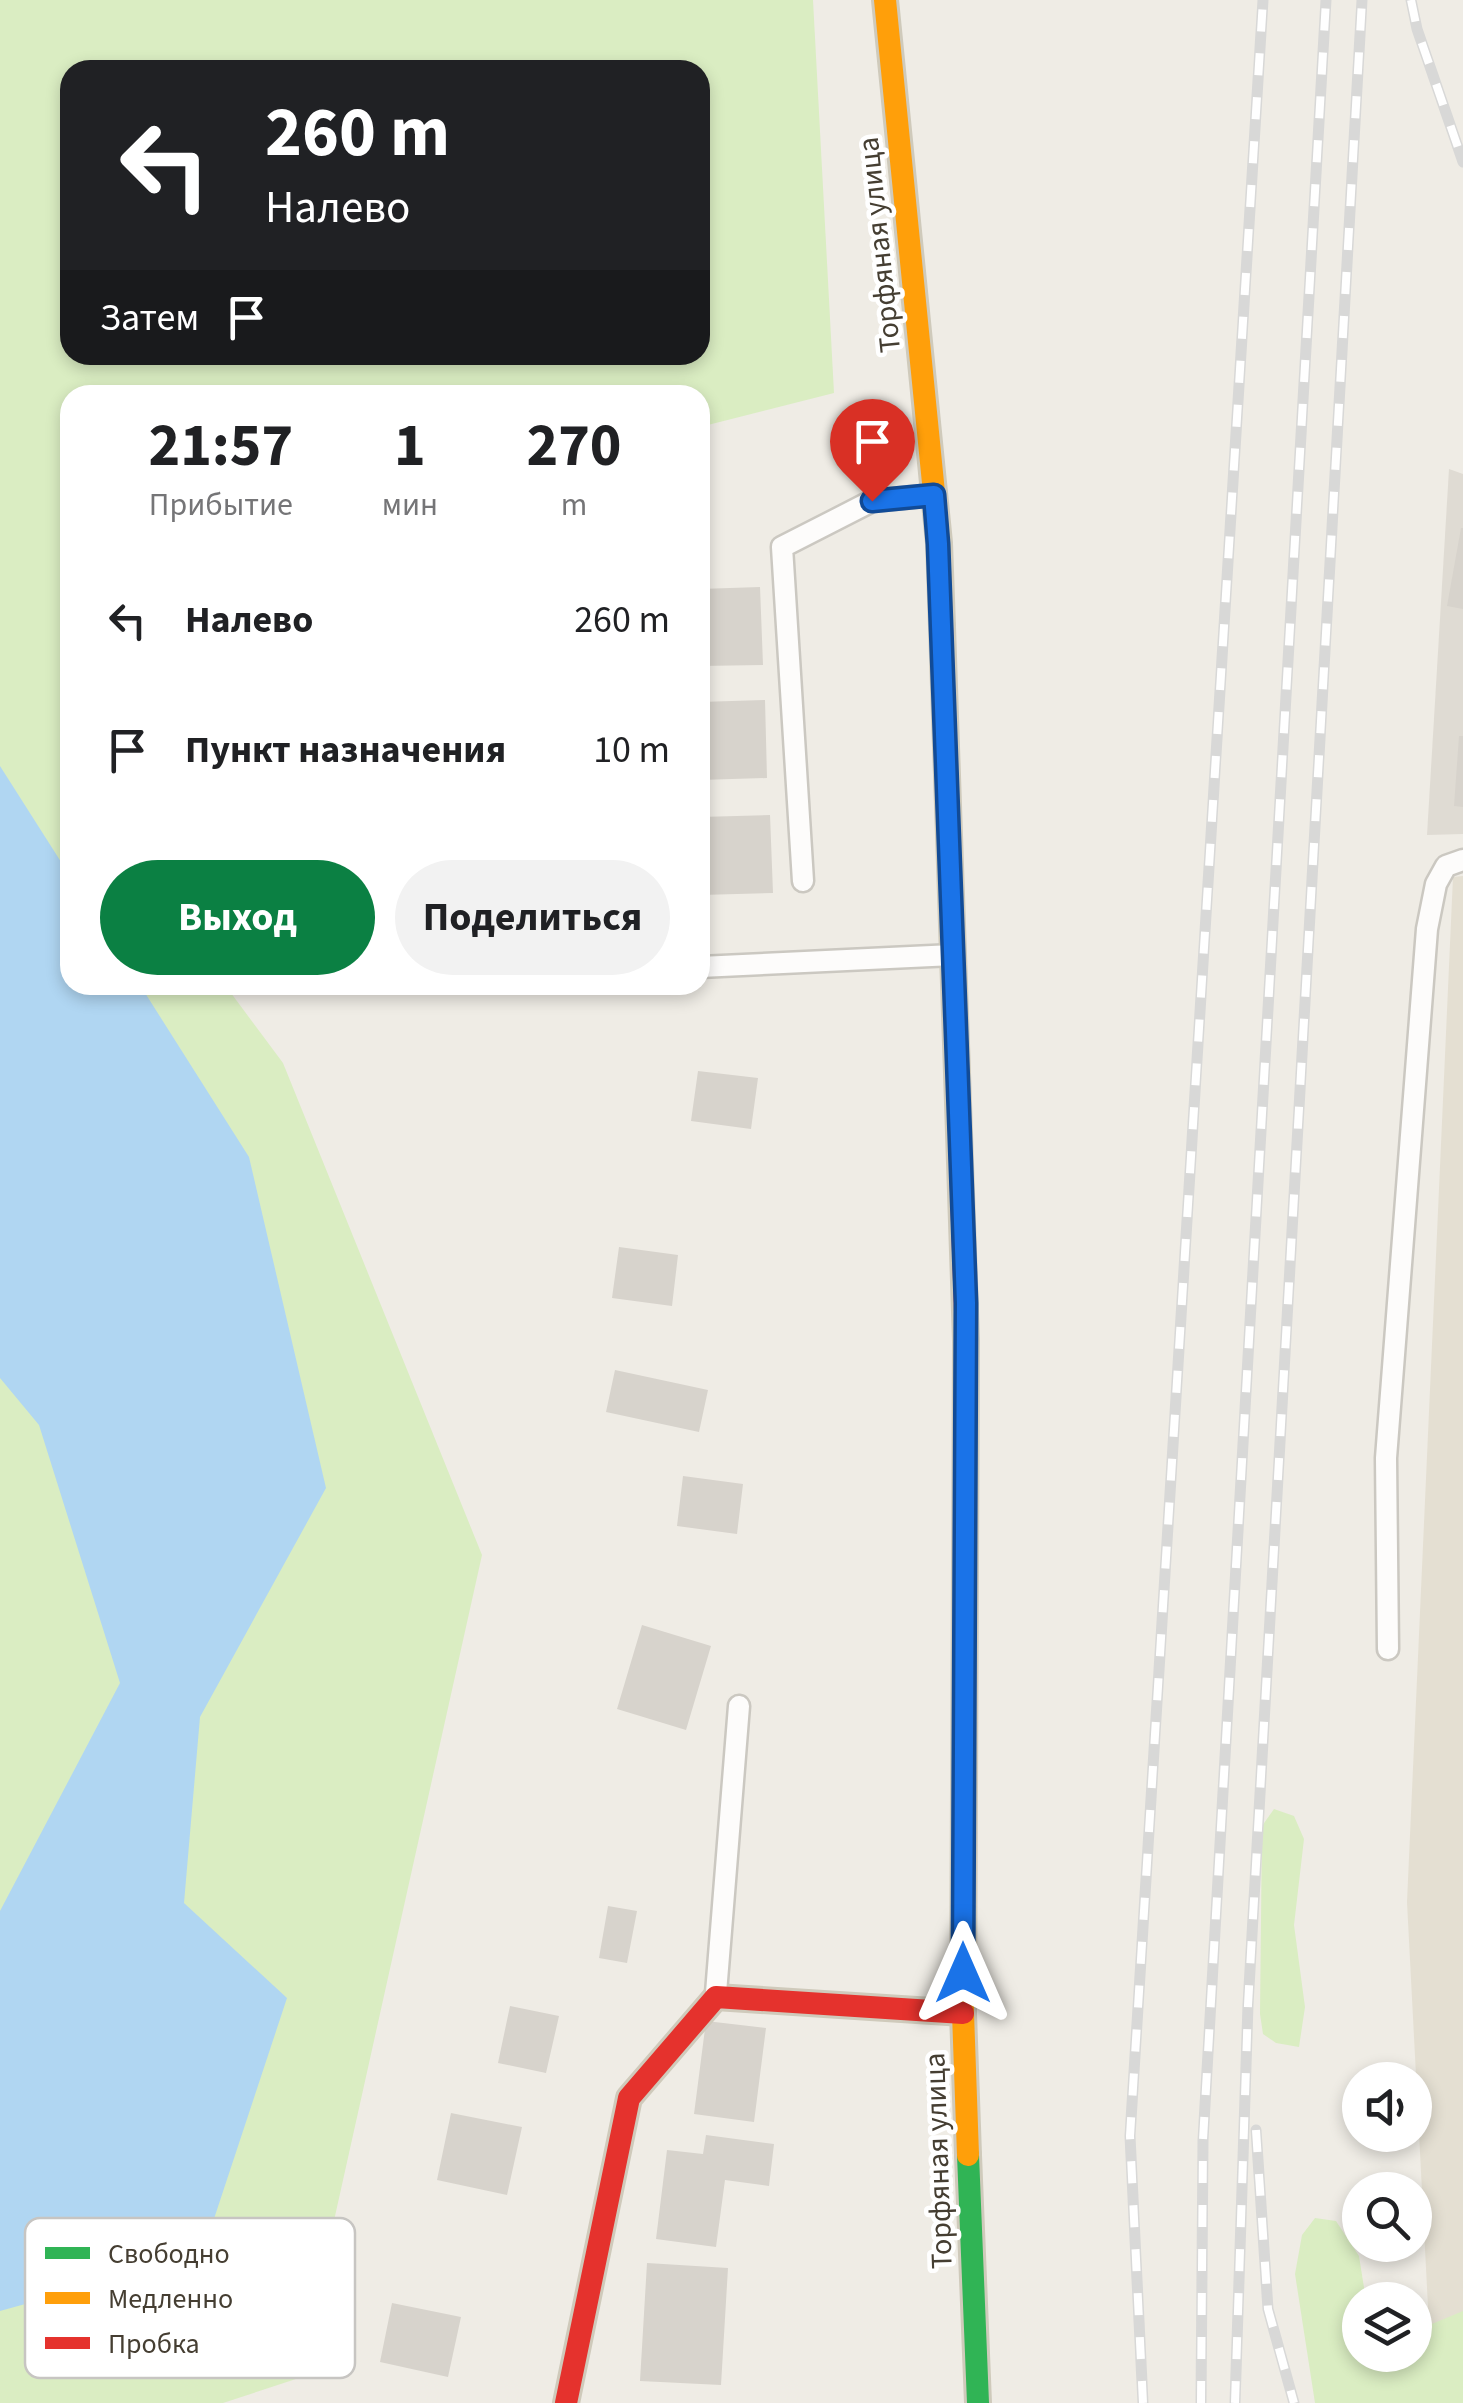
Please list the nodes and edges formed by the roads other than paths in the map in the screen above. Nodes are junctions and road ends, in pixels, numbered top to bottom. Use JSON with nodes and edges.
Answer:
{"nodes":[{"id":1,"x":884,"y":0,"type":"edge"},
{"id":2,"x":934,"y":495,"type":"junction"},
{"id":3,"x":1463,"y":860,"type":"edge"},
{"id":4,"x":802,"y":880,"type":"dead end"},
{"id":5,"x":954,"y":955,"type":"junction"},
{"id":6,"x":710,"y":967,"type":"edge"},
{"id":7,"x":1388,"y":1649,"type":"dead end"},
{"id":8,"x":738,"y":1706,"type":"dead end"},
{"id":9,"x":716,"y":1997,"type":"junction"},
{"id":10,"x":963,"y":2013,"type":"junction"},
{"id":11,"x":566,"y":2403,"type":"edge"},
{"id":12,"x":978,"y":2403,"type":"edge"}],
"edges":[{"from":1,"to":2,"type":"street","name":"Торфяная улица"},
{"from":2,"to":4,"type":"lane"},
{"from":2,"to":5,"type":"street","name":"Торфяная улица"},
{"from":3,"to":7,"type":"lane"},
{"from":5,"to":6,"type":"lane"},
{"from":5,"to":10,"type":"street","name":"Торфяная улица"},
{"from":8,"to":9,"type":"lane"},
{"from":9,"to":10,"type":"street"},
{"from":9,"to":11,"type":"street"},
{"from":10,"to":12,"type":"street","name":"Торфяная улица"}]}
